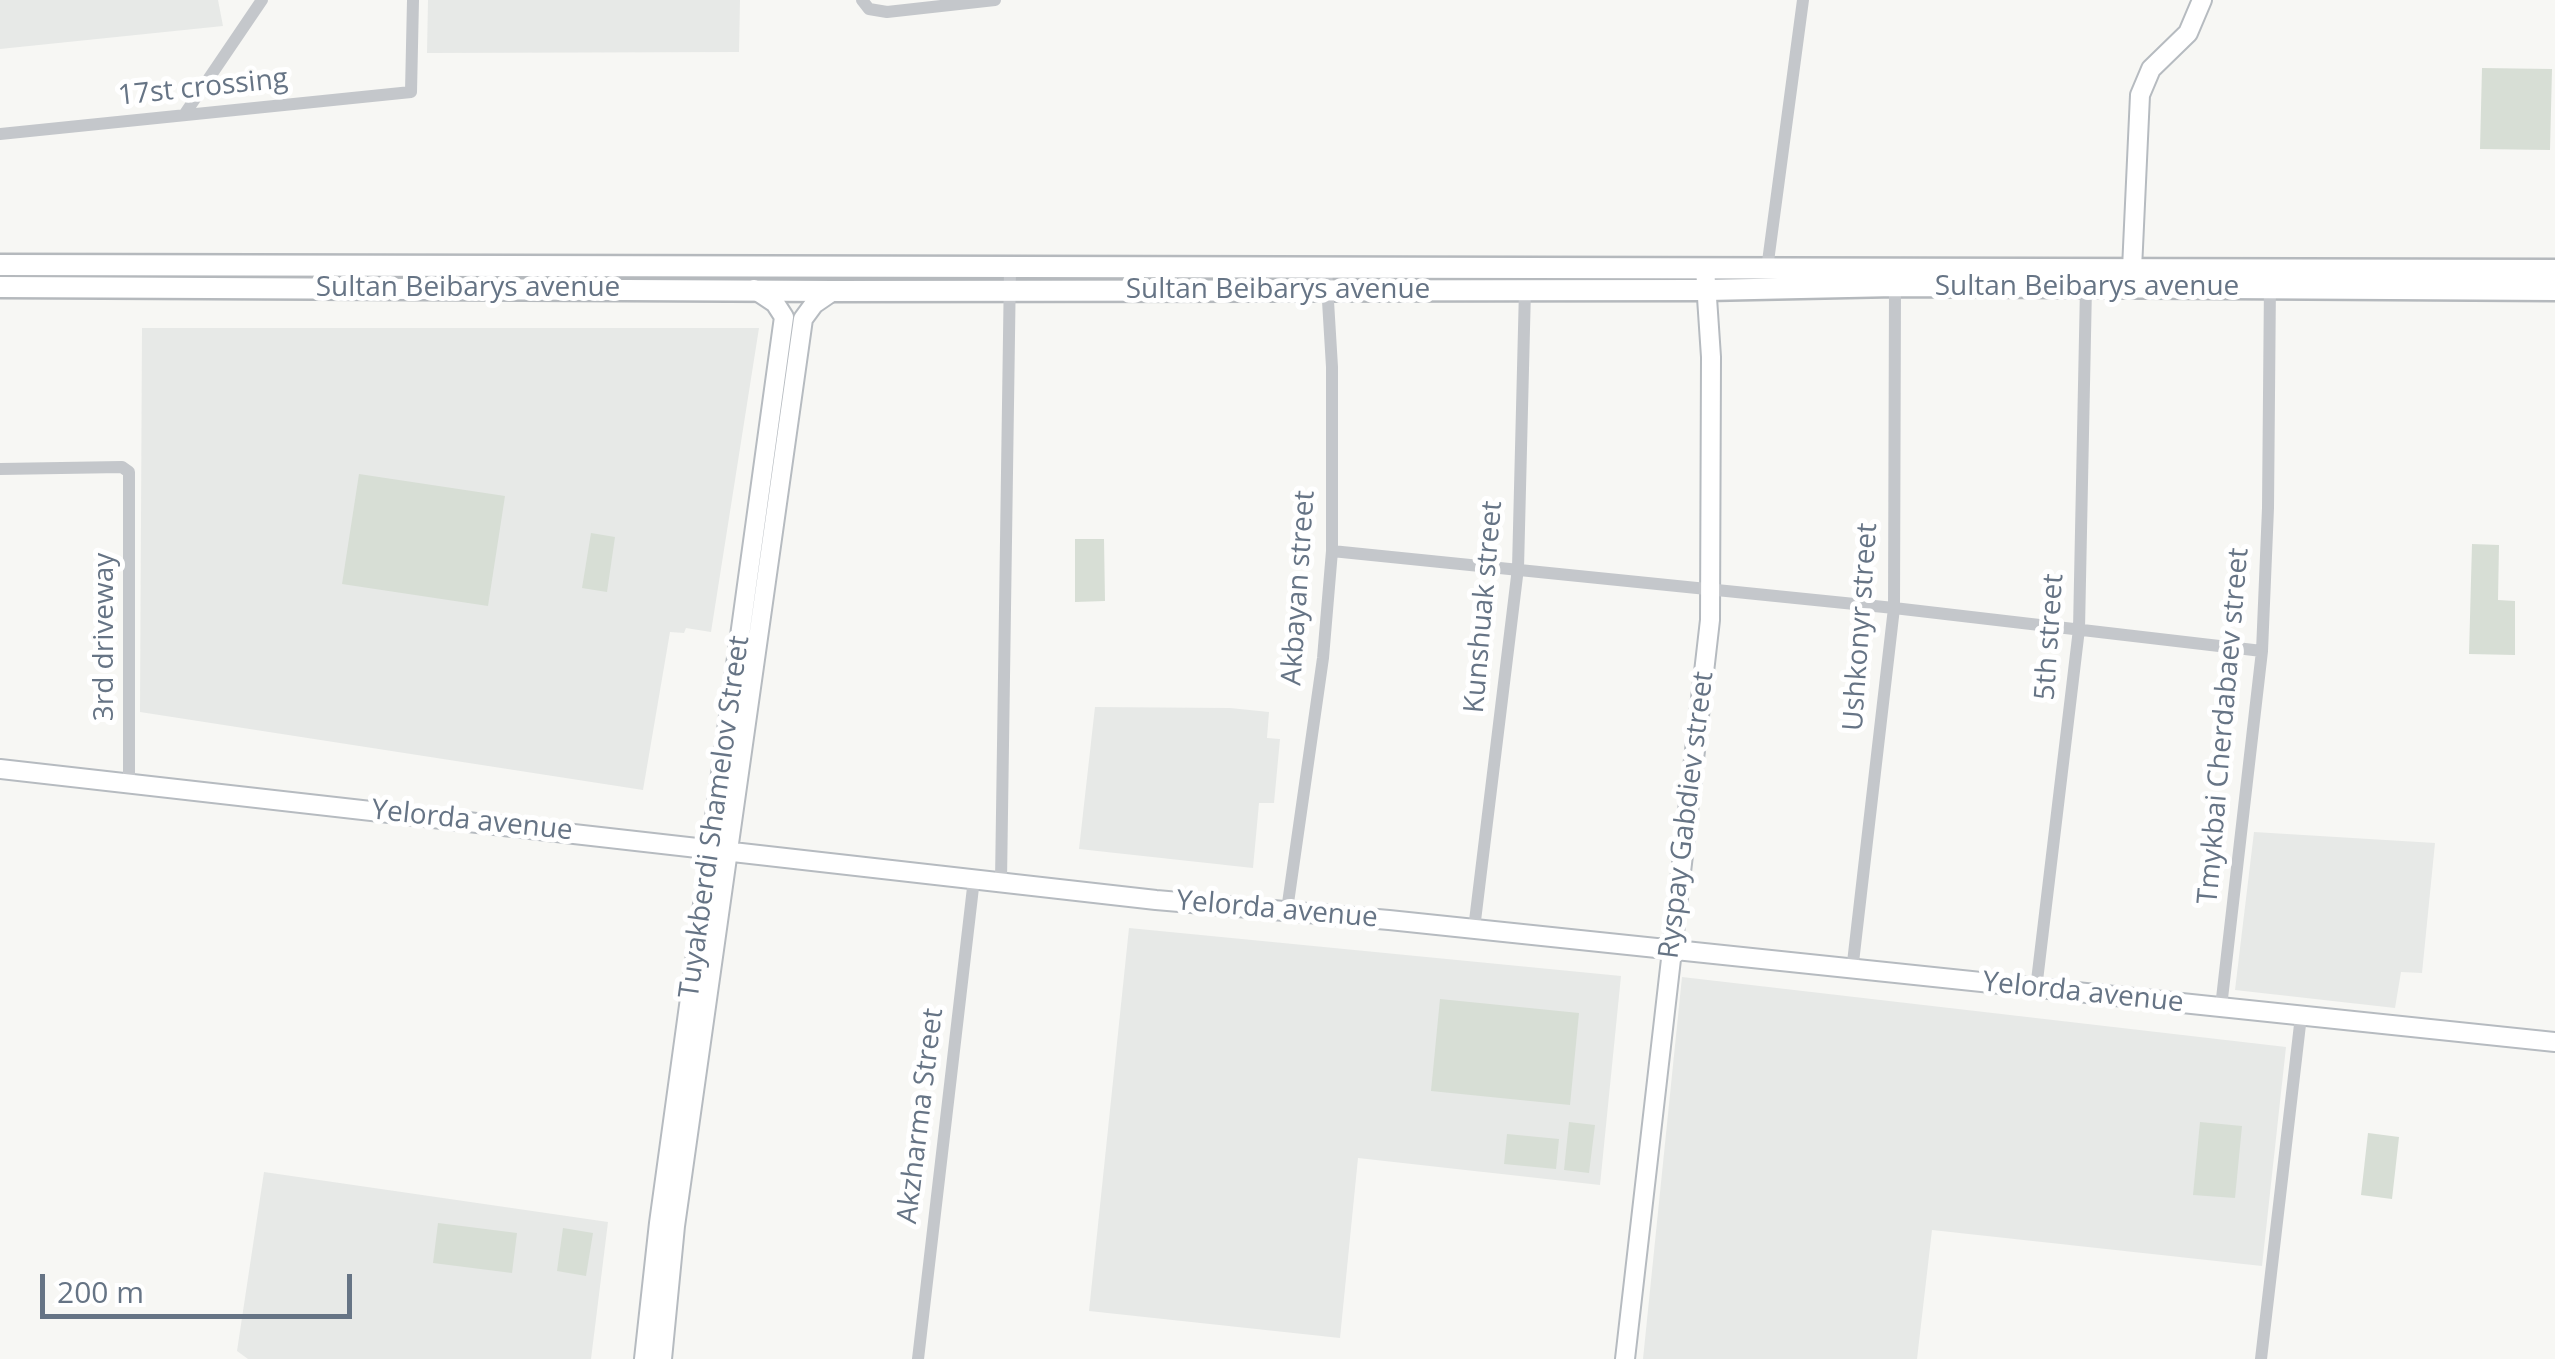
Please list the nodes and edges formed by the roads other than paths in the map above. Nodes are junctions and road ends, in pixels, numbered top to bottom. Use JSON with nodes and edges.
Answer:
{"nodes":[{"id":1,"x":262,"y":0,"type":"edge"},
{"id":2,"x":412,"y":0,"type":"edge"},
{"id":3,"x":995,"y":0,"type":"edge"},
{"id":4,"x":1803,"y":0,"type":"edge"},
{"id":5,"x":2202,"y":0,"type":"edge"},
{"id":6,"x":866,"y":4,"type":"edge"},
{"id":7,"x":184,"y":115,"type":"junction"},
{"id":8,"x":0,"y":134,"type":"edge"},
{"id":9,"x":0,"y":265,"type":"edge"},
{"id":10,"x":1010,"y":268,"type":"junction"},
{"id":11,"x":1326,"y":268,"type":"junction"},
{"id":12,"x":1767,"y":269,"type":"junction"},
{"id":13,"x":2132,"y":270,"type":"junction"},
{"id":14,"x":2555,"y":270,"type":"edge"},
{"id":15,"x":2270,"y":278,"type":"junction"},
{"id":16,"x":1706,"y":279,"type":"junction"},
{"id":17,"x":1895,"y":286,"type":"junction"},
{"id":18,"x":0,"y":287,"type":"edge"},
{"id":19,"x":2086,"y":287,"type":"junction"},
{"id":20,"x":1525,"y":289,"type":"junction"},
{"id":21,"x":754,"y":290,"type":"junction"},
{"id":22,"x":1010,"y":290,"type":"junction"},
{"id":23,"x":2555,"y":290,"type":"edge"},
{"id":24,"x":833,"y":291,"type":"junction"},
{"id":25,"x":1328,"y":291,"type":"junction"},
{"id":26,"x":0,"y":468,"type":"edge"},
{"id":27,"x":1332,"y":550,"type":"junction"},
{"id":28,"x":1518,"y":568,"type":"junction"},
{"id":29,"x":1710,"y":591,"type":"junction"},
{"id":30,"x":1894,"y":608,"type":"junction"},
{"id":31,"x":2079,"y":629,"type":"junction"},
{"id":32,"x":2262,"y":651,"type":"junction"},
{"id":33,"x":0,"y":769,"type":"edge"},
{"id":34,"x":129,"y":785,"type":"junction"},
{"id":35,"x":720,"y":852,"type":"junction"},
{"id":36,"x":974,"y":879,"type":"junction"},
{"id":37,"x":1001,"y":881,"type":"junction"},
{"id":38,"x":1287,"y":910,"type":"junction"},
{"id":39,"x":1474,"y":929,"type":"junction"},
{"id":40,"x":1670,"y":952,"type":"junction"},
{"id":41,"x":1852,"y":970,"type":"junction"},
{"id":42,"x":2036,"y":989,"type":"junction"},
{"id":43,"x":2220,"y":1007,"type":"junction"},
{"id":44,"x":2301,"y":1016,"type":"junction"},
{"id":45,"x":2555,"y":1042,"type":"edge"},
{"id":46,"x":644,"y":1359,"type":"edge"},
{"id":47,"x":662,"y":1359,"type":"edge"},
{"id":48,"x":918,"y":1359,"type":"edge"},
{"id":49,"x":1625,"y":1359,"type":"edge"},
{"id":50,"x":2260,"y":1359,"type":"edge"}],
"edges":[{"from":1,"to":7,"type":"street"},
{"from":2,"to":7,"type":"street","name":"17st crossing"},
{"from":3,"to":6,"type":"street"},
{"from":4,"to":12,"type":"street"},
{"from":5,"to":13,"type":"street"},
{"from":7,"to":8,"type":"street","name":"17st crossing"},
{"from":9,"to":10,"type":"main road","name":"Sultan Beibarys avenue"},
{"from":10,"to":11,"type":"main road","name":"Sultan Beibarys avenue"},
{"from":10,"to":22,"type":"street"},
{"from":11,"to":16,"type":"main road","name":"Sultan Beibarys avenue"},
{"from":11,"to":25,"type":"street","name":"Akbayan street"},
{"from":12,"to":13,"type":"main road","name":"Sultan Beibarys avenue"},
{"from":12,"to":16,"type":"main road","name":"Sultan Beibarys avenue"},
{"from":13,"to":15,"type":"main road","name":"Sultan Beibarys avenue"},
{"from":14,"to":15,"type":"main road","name":"Sultan Beibarys avenue"},
{"from":15,"to":19,"type":"main road","name":"Sultan Beibarys avenue"},
{"from":15,"to":23,"type":"main road","name":"Sultan Beibarys avenue"},
{"from":15,"to":32,"type":"street","name":"Tmykbai Cherdabaev street"},
{"from":16,"to":17,"type":"main road","name":"Sultan Beibarys avenue"},
{"from":16,"to":20,"type":"main road","name":"Sultan Beibarys avenue"},
{"from":16,"to":29,"type":"street","name":"Ryspay Gabdiev street"},
{"from":17,"to":19,"type":"main road","name":"Sultan Beibarys avenue"},
{"from":17,"to":30,"type":"street","name":"Ushkonyr street"},
{"from":18,"to":21,"type":"main road","name":"Sultan Beibarys avenue"},
{"from":19,"to":31,"type":"street","name":"5th street"},
{"from":20,"to":25,"type":"main road","name":"Sultan Beibarys avenue"},
{"from":20,"to":28,"type":"street","name":"Kunshuak street"},
{"from":21,"to":24,"type":"main road","name":"Sultan Beibarys avenue"},
{"from":21,"to":35,"type":"street","name":"Tuyakberdi Shamelov Street"},
{"from":22,"to":24,"type":"main road","name":"Sultan Beibarys avenue"},
{"from":22,"to":25,"type":"main road","name":"Sultan Beibarys avenue"},
{"from":22,"to":37,"type":"street"},
{"from":24,"to":35,"type":"street","name":"Tuyakberdi Shamelov Street"},
{"from":25,"to":27,"type":"street","name":"Akbayan street"},
{"from":26,"to":34,"type":"street","name":"3rd driveway"},
{"from":27,"to":28,"type":"street"},
{"from":27,"to":38,"type":"street","name":"Akbayan street"},
{"from":28,"to":29,"type":"street"},
{"from":28,"to":39,"type":"street","name":"Kunshuak street"},
{"from":29,"to":30,"type":"street"},
{"from":29,"to":40,"type":"street","name":"Ryspay Gabdiev street"},
{"from":30,"to":31,"type":"street"},
{"from":30,"to":41,"type":"street","name":"Ushkonyr street"},
{"from":31,"to":32,"type":"street"},
{"from":31,"to":42,"type":"street","name":"5th street"},
{"from":32,"to":43,"type":"street","name":"Tmykbai Cherdabaev street"},
{"from":33,"to":34,"type":"street","name":"Yelorda avenue"},
{"from":34,"to":35,"type":"street","name":"Yelorda avenue"},
{"from":35,"to":36,"type":"street","name":"Yelorda avenue"},
{"from":35,"to":46,"type":"street","name":"Tuyakberdi Shamelov Street"},
{"from":35,"to":47,"type":"street","name":"Tuyakberdi Shamelov Street"},
{"from":36,"to":37,"type":"street","name":"Yelorda avenue"},
{"from":36,"to":48,"type":"street","name":"Akzharma Street"},
{"from":37,"to":38,"type":"street","name":"Yelorda avenue"},
{"from":38,"to":39,"type":"street","name":"Yelorda avenue"},
{"from":39,"to":40,"type":"street","name":"Yelorda avenue"},
{"from":40,"to":41,"type":"street","name":"Yelorda avenue"},
{"from":40,"to":49,"type":"street","name":"Ryspay Gabdiev street"},
{"from":41,"to":42,"type":"street","name":"Yelorda avenue"},
{"from":42,"to":43,"type":"street","name":"Yelorda avenue"},
{"from":43,"to":44,"type":"street","name":"Yelorda avenue"},
{"from":44,"to":45,"type":"street","name":"Yelorda avenue"},
{"from":44,"to":50,"type":"street"}]}
